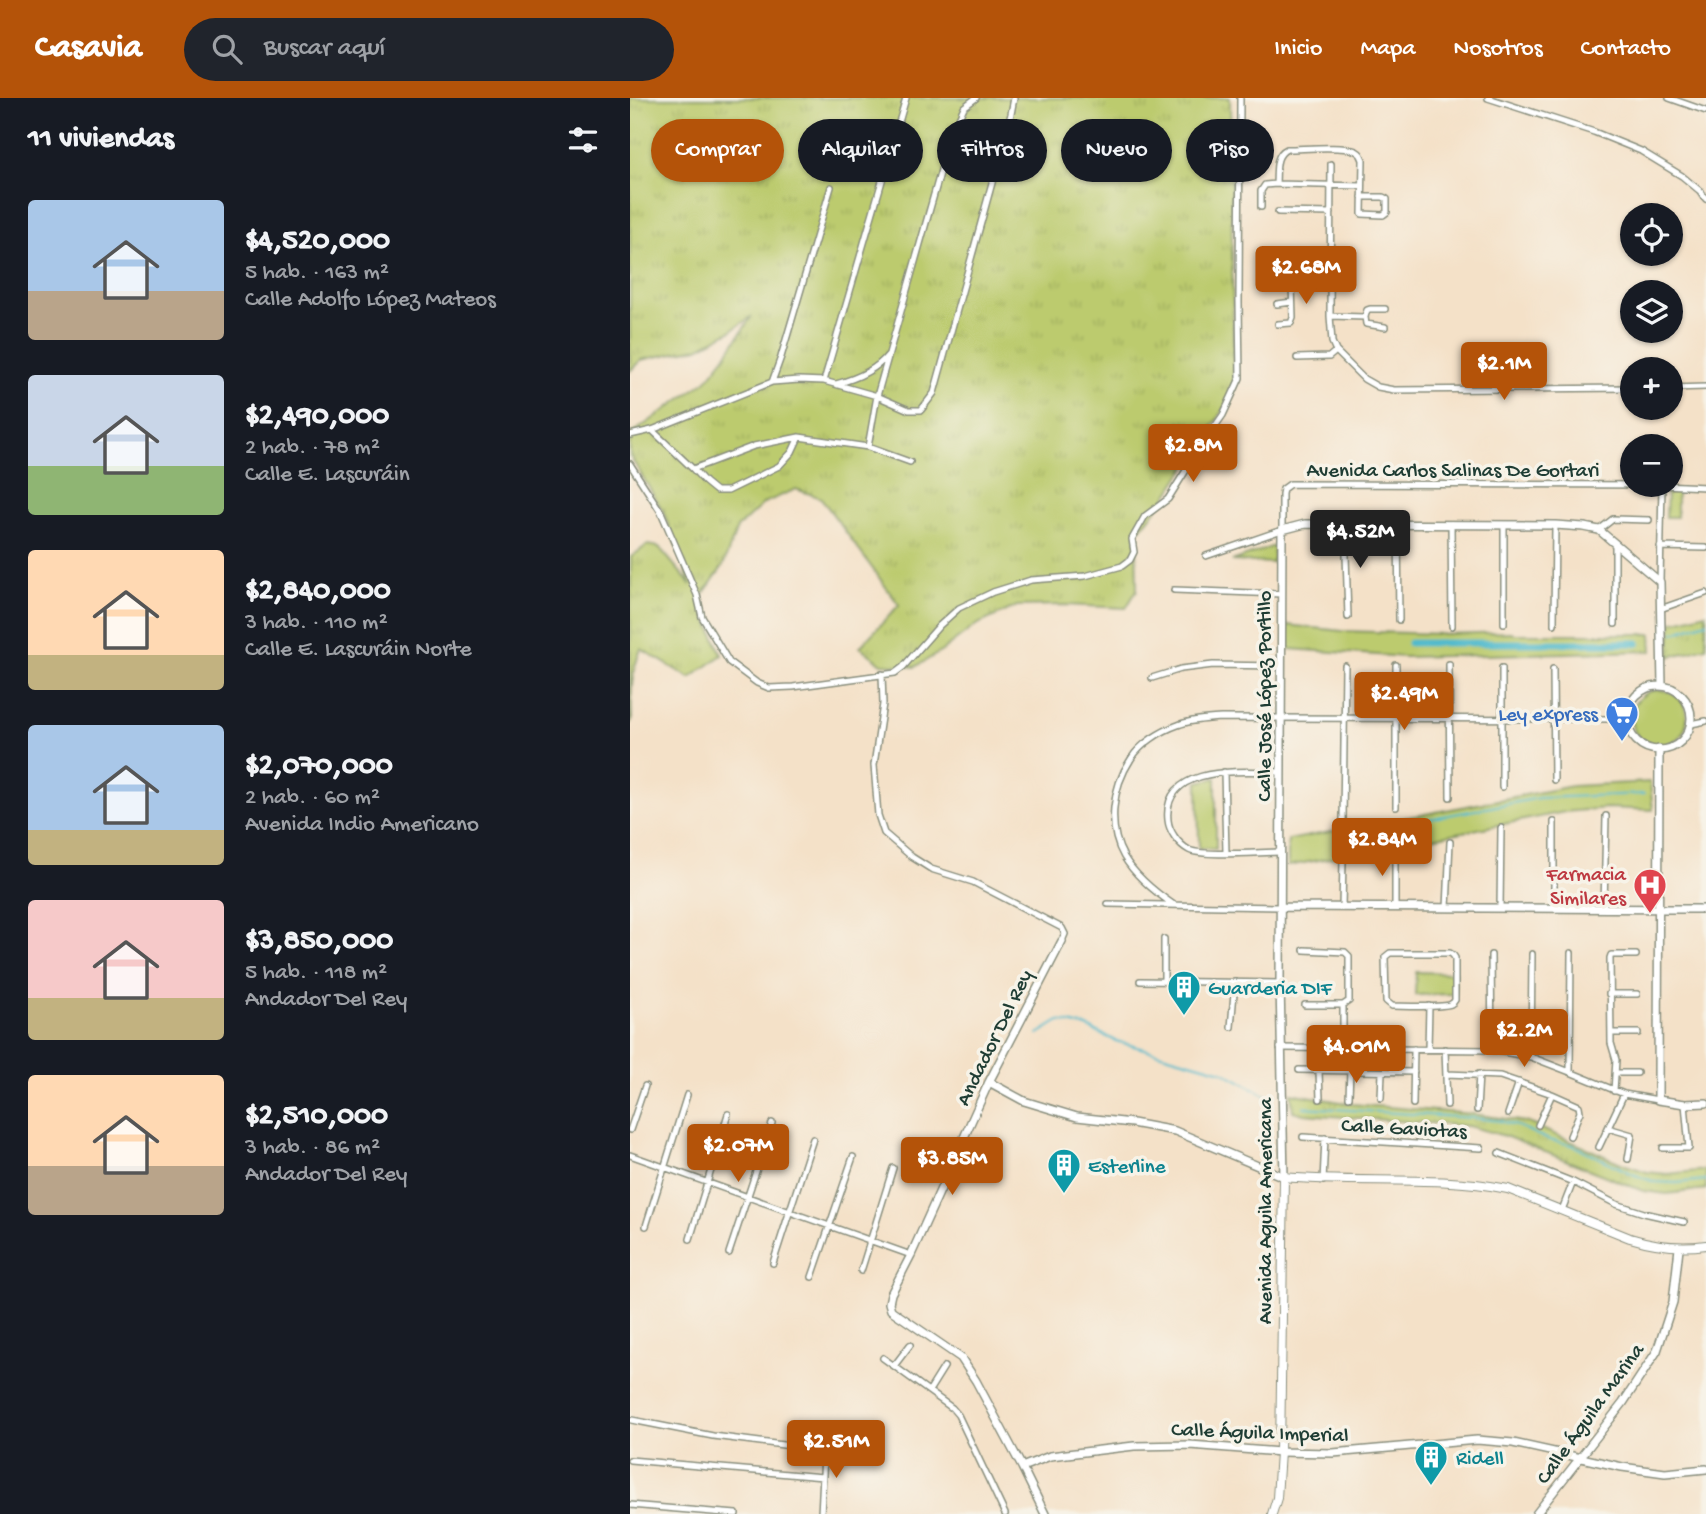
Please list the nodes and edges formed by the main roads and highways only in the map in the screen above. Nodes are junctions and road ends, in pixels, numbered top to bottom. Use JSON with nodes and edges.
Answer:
{"nodes":[{"id":1,"x":1706,"y":1245,"type":"edge"},
{"id":2,"x":1272,"y":1514,"type":"edge"}],
"edges":[{"from":1,"to":2,"type":"main road","name":"Avenida Aguila Americana"}]}
